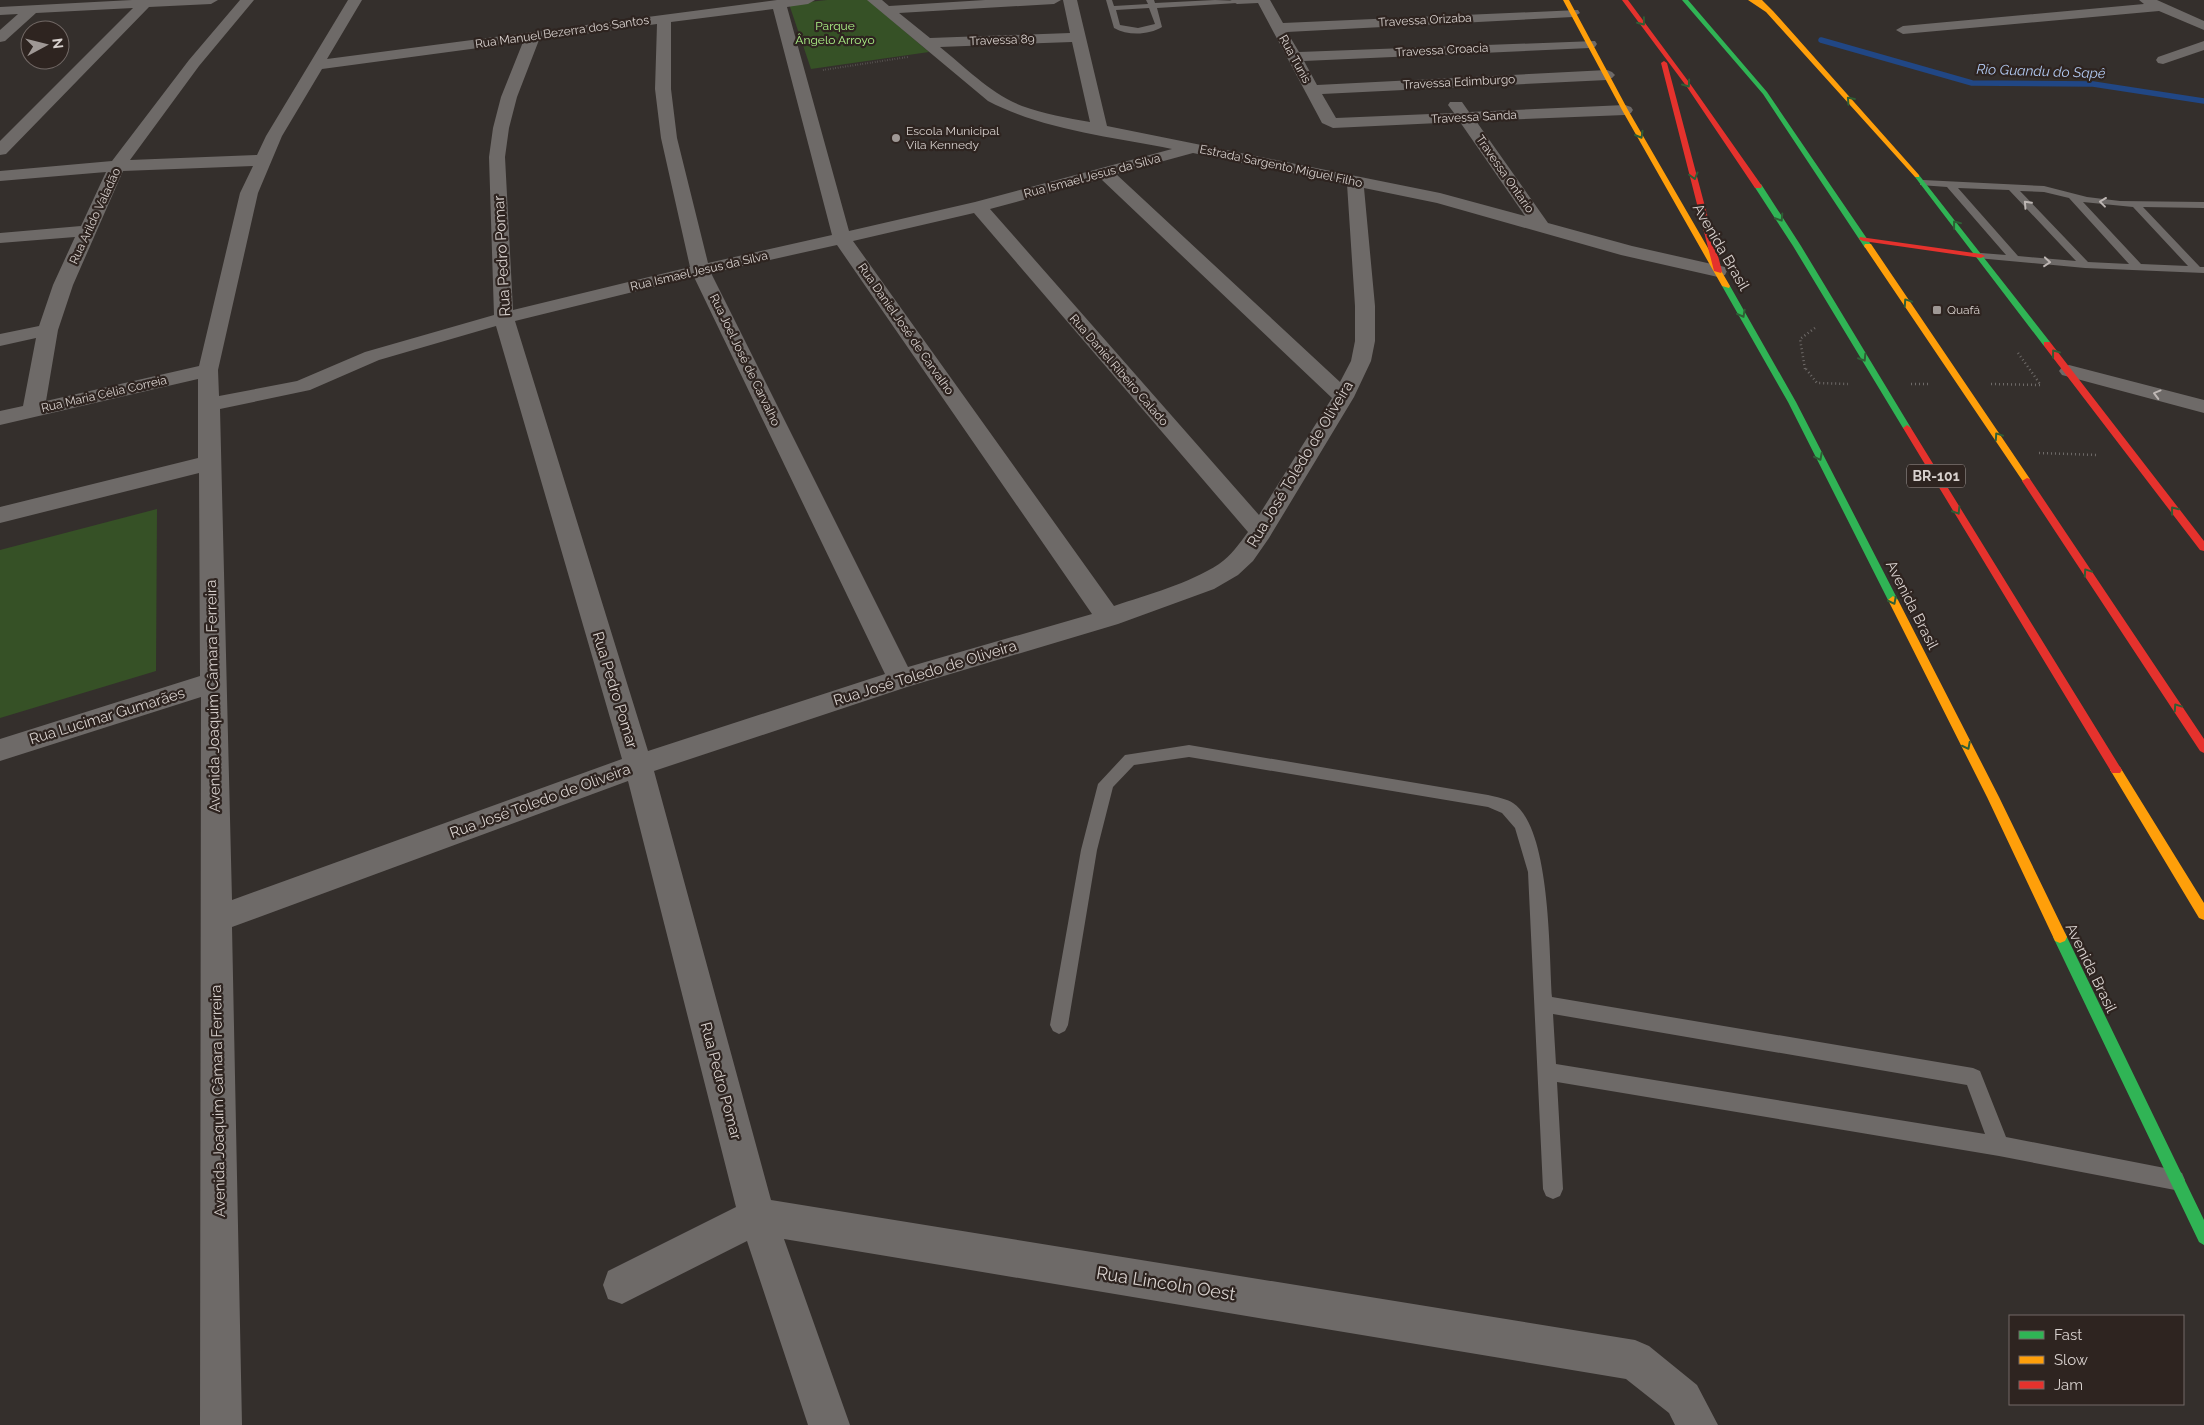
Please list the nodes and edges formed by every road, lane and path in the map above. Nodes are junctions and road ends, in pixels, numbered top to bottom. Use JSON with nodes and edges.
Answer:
{"nodes":[{"id":1,"x":211,"y":0,"type":"edge"},
{"id":2,"x":247,"y":0,"type":"edge"},
{"id":3,"x":355,"y":0,"type":"edge"},
{"id":4,"x":808,"y":0,"type":"edge"},
{"id":5,"x":1054,"y":0,"type":"edge"},
{"id":6,"x":1070,"y":0,"type":"edge"},
{"id":7,"x":1108,"y":0,"type":"edge"},
{"id":8,"x":1237,"y":0,"type":"edge"},
{"id":9,"x":1255,"y":0,"type":"edge"},
{"id":10,"x":1263,"y":0,"type":"edge"},
{"id":11,"x":1566,"y":0,"type":"edge"},
{"id":12,"x":1624,"y":0,"type":"edge"},
{"id":13,"x":1685,"y":0,"type":"edge"},
{"id":14,"x":1751,"y":0,"type":"edge"},
{"id":15,"x":1760,"y":0,"type":"edge"},
{"id":16,"x":147,"y":2,"type":"edge"},
{"id":17,"x":1151,"y":3,"type":"edge"},
{"id":18,"x":2152,"y":3,"type":"edge"},
{"id":19,"x":779,"y":4,"type":"junction"},
{"id":20,"x":881,"y":5,"type":"edge"},
{"id":21,"x":1387,"y":7,"type":"dead end"},
{"id":22,"x":1111,"y":8,"type":"junction"},
{"id":23,"x":30,"y":10,"type":"junction"},
{"id":24,"x":0,"y":11,"type":"edge"},
{"id":25,"x":1771,"y":12,"type":"junction"},
{"id":26,"x":1573,"y":13,"type":"junction"},
{"id":27,"x":664,"y":19,"type":"junction"},
{"id":28,"x":1399,"y":22,"type":"junction"},
{"id":29,"x":2204,"y":26,"type":"edge"},
{"id":30,"x":1278,"y":28,"type":"junction"},
{"id":31,"x":1903,"y":30,"type":"dead end"},
{"id":32,"x":533,"y":36,"type":"junction"},
{"id":33,"x":1077,"y":37,"type":"junction"},
{"id":34,"x":0,"y":38,"type":"edge"},
{"id":35,"x":1590,"y":44,"type":"junction"},
{"id":36,"x":1659,"y":45,"type":"junction"},
{"id":37,"x":2204,"y":46,"type":"edge"},
{"id":38,"x":932,"y":48,"type":"junction"},
{"id":39,"x":1419,"y":51,"type":"junction"},
{"id":40,"x":1295,"y":57,"type":"junction"},
{"id":41,"x":2164,"y":60,"type":"dead end"},
{"id":42,"x":316,"y":65,"type":"junction"},
{"id":43,"x":798,"y":74,"type":"junction"},
{"id":44,"x":1607,"y":75,"type":"junction"},
{"id":45,"x":1441,"y":84,"type":"junction"},
{"id":46,"x":1312,"y":90,"type":"junction"},
{"id":47,"x":1625,"y":110,"type":"junction"},
{"id":48,"x":1326,"y":117,"type":"joint"},
{"id":49,"x":1466,"y":118,"type":"junction"},
{"id":50,"x":28,"y":121,"type":"junction"},
{"id":51,"x":9,"y":122,"type":"dead end"},
{"id":52,"x":1099,"y":128,"type":"junction"},
{"id":53,"x":1193,"y":148,"type":"junction"},
{"id":54,"x":0,"y":150,"type":"edge"},
{"id":55,"x":264,"y":160,"type":"junction"},
{"id":56,"x":117,"y":166,"type":"junction"},
{"id":57,"x":1106,"y":174,"type":"junction"},
{"id":58,"x":0,"y":176,"type":"edge"},
{"id":59,"x":1355,"y":182,"type":"junction"},
{"id":60,"x":1923,"y":183,"type":"junction"},
{"id":61,"x":1950,"y":183,"type":"junction"},
{"id":62,"x":2010,"y":186,"type":"junction"},
{"id":63,"x":2072,"y":196,"type":"junction"},
{"id":64,"x":2135,"y":204,"type":"junction"},
{"id":65,"x":2204,"y":205,"type":"edge"},
{"id":66,"x":978,"y":207,"type":"junction"},
{"id":67,"x":1541,"y":226,"type":"junction"},
{"id":68,"x":86,"y":231,"type":"junction"},
{"id":69,"x":0,"y":238,"type":"edge"},
{"id":70,"x":842,"y":239,"type":"junction"},
{"id":71,"x":1863,"y":239,"type":"junction"},
{"id":72,"x":1981,"y":256,"type":"junction"},
{"id":73,"x":2015,"y":260,"type":"junction"},
{"id":74,"x":2085,"y":265,"type":"junction"},
{"id":75,"x":2139,"y":268,"type":"junction"},
{"id":76,"x":700,"y":270,"type":"junction"},
{"id":77,"x":2201,"y":270,"type":"edge"},
{"id":78,"x":1718,"y":271,"type":"junction"},
{"id":79,"x":1836,"y":313,"type":"junction"},
{"id":80,"x":504,"y":318,"type":"junction"},
{"id":81,"x":48,"y":330,"type":"junction"},
{"id":82,"x":0,"y":340,"type":"edge"},
{"id":83,"x":208,"y":370,"type":"junction"},
{"id":84,"x":2069,"y":372,"type":"junction"},
{"id":85,"x":1343,"y":397,"type":"junction"},
{"id":86,"x":1792,"y":402,"type":"junction"},
{"id":87,"x":208,"y":405,"type":"junction"},
{"id":88,"x":2204,"y":406,"type":"edge"},
{"id":89,"x":33,"y":411,"type":"junction"},
{"id":90,"x":0,"y":418,"type":"edge"},
{"id":91,"x":2121,"y":442,"type":"junction"},
{"id":92,"x":2007,"y":451,"type":"junction"},
{"id":93,"x":209,"y":463,"type":"junction"},
{"id":94,"x":0,"y":515,"type":"edge"},
{"id":95,"x":1261,"y":532,"type":"junction"},
{"id":96,"x":2204,"y":548,"type":"edge"},
{"id":97,"x":1109,"y":618,"type":"junction"},
{"id":98,"x":902,"y":679,"type":"junction"},
{"id":99,"x":214,"y":682,"type":"junction"},
{"id":100,"x":2204,"y":748,"type":"edge"},
{"id":101,"x":0,"y":750,"type":"edge"},
{"id":102,"x":638,"y":765,"type":"junction"},
{"id":103,"x":2204,"y":914,"type":"edge"},
{"id":104,"x":216,"y":919,"type":"junction"},
{"id":105,"x":1542,"y":1004,"type":"junction"},
{"id":106,"x":1059,"y":1025,"type":"dead end"},
{"id":107,"x":1546,"y":1072,"type":"junction"},
{"id":108,"x":1999,"y":1146,"type":"junction"},
{"id":109,"x":2176,"y":1180,"type":"junction"},
{"id":110,"x":1553,"y":1189,"type":"dead end"},
{"id":111,"x":757,"y":1216,"type":"junction"},
{"id":112,"x":2204,"y":1237,"type":"edge"},
{"id":113,"x":622,"y":1285,"type":"dead end"},
{"id":114,"x":221,"y":1425,"type":"edge"},
{"id":115,"x":829,"y":1425,"type":"edge"},
{"id":116,"x":1697,"y":1425,"type":"edge"}],
"edges":[{"from":1,"to":16,"type":"street"},
{"from":2,"to":56,"type":"street","name":"Rua Arildo Valadão"},
{"from":3,"to":42,"type":"street","name":"Avenida Joaquim Câmara Ferreira"},
{"from":4,"to":19,"type":"street","name":"Rua Manuel Bezerra dos Santos"},
{"from":5,"to":20,"type":"street"},
{"from":6,"to":33,"type":"street"},
{"from":7,"to":22,"type":"lane"},
{"from":8,"to":9,"type":"street"},
{"from":8,"to":17,"type":"lane"},
{"from":10,"to":30,"type":"street","name":"Rua Tunis"},
{"from":11,"to":26,"type":"main road","name":"Avenida Brasil"},
{"from":12,"to":36,"type":"main road","number":"BR-101","one_way":true},
{"from":13,"to":71,"type":"main road"},
{"from":14,"to":25,"type":"main road"},
{"from":15,"to":25,"type":"main road"},
{"from":16,"to":23,"type":"street"},
{"from":16,"to":50,"type":"street"},
{"from":17,"to":22,"type":"lane"},
{"from":17,"to":22,"type":"lane"},
{"from":18,"to":29,"type":"street"},
{"from":18,"to":31,"type":"street"},
{"from":19,"to":27,"type":"street","name":"Rua Manuel Bezerra dos Santos"},
{"from":19,"to":43,"type":"street","name":"Rua Daniel José de Carvalho"},
{"from":20,"to":38,"type":"street","name":"Estrada Sargento Miguel Filho"},
{"from":21,"to":28,"type":"street","name":"Travessa Ontario"},
{"from":23,"to":24,"type":"street"},
{"from":23,"to":34,"type":"street"},
{"from":60,"to":25,"type":"main road","one_way":true},
{"from":26,"to":28,"type":"street","name":"Travessa Orizaba"},
{"from":26,"to":35,"type":"main road","name":"Avenida Brasil"},
{"from":27,"to":32,"type":"street","name":"Rua Manuel Bezerra dos Santos"},
{"from":27,"to":76,"type":"street","name":"Rua Joel José de Carvalho"},
{"from":28,"to":30,"type":"street","name":"Travessa Orizaba"},
{"from":28,"to":39,"type":"street","name":"Travessa Ontario"},
{"from":30,"to":40,"type":"street","name":"Rua Tunis"},
{"from":32,"to":42,"type":"street","name":"Rua Manuel Bezerra dos Santos"},
{"from":32,"to":80,"type":"street","name":"Rua Pedro Pomar"},
{"from":33,"to":38,"type":"street","name":"Travessa 89"},
{"from":33,"to":52,"type":"street"},
{"from":35,"to":39,"type":"street","name":"Travessa Croacia"},
{"from":35,"to":44,"type":"main road","name":"Avenida Brasil"},
{"from":36,"to":78,"type":"main road","one_way":true},
{"from":36,"to":79,"type":"main road","number":"BR-101","one_way":true},
{"from":37,"to":41,"type":"street"},
{"from":38,"to":43,"type":"path"},
{"from":38,"to":52,"type":"street","name":"Estrada Sargento Miguel Filho"},
{"from":39,"to":40,"type":"street","name":"Travessa Croacia"},
{"from":39,"to":45,"type":"street","name":"Travessa Ontario"},
{"from":40,"to":46,"type":"street","name":"Rua Tunis"},
{"from":42,"to":55,"type":"street","name":"Avenida Joaquim Câmara Ferreira"},
{"from":43,"to":70,"type":"street","name":"Rua Daniel José de Carvalho"},
{"from":44,"to":45,"type":"street","name":"Travessa Edimburgo"},
{"from":44,"to":47,"type":"main road","name":"Avenida Brasil"},
{"from":45,"to":46,"type":"street","name":"Travessa Edimburgo"},
{"from":45,"to":49,"type":"street","name":"Travessa Ontario"},
{"from":46,"to":48,"type":"street","name":"Rua Tunis"},
{"from":47,"to":49,"type":"street","name":"Travessa Sanda"},
{"from":47,"to":78,"type":"main road","name":"Avenida Brasil","one_way":true},
{"from":48,"to":49,"type":"street","name":"Travessa Sanda"},
{"from":49,"to":67,"type":"street","name":"Travessa Ontario"},
{"from":50,"to":51,"type":"street"},
{"from":50,"to":54,"type":"street"},
{"from":52,"to":53,"type":"street","name":"Estrada Sargento Miguel Filho"},
{"from":53,"to":57,"type":"street","name":"Rua Ismael Jesus da Silva"},
{"from":53,"to":59,"type":"street","name":"Estrada Sargento Miguel Filho"},
{"from":55,"to":56,"type":"street"},
{"from":55,"to":83,"type":"street","name":"Avenida Joaquim Câmara Ferreira"},
{"from":56,"to":58,"type":"street"},
{"from":56,"to":68,"type":"street","name":"Rua Arildo Valadão"},
{"from":57,"to":66,"type":"street","name":"Rua Ismael Jesus da Silva"},
{"from":57,"to":85,"type":"street"},
{"from":59,"to":67,"type":"street","name":"Estrada Sargento Miguel Filho"},
{"from":59,"to":85,"type":"street","name":"Rua José Toledo de Oliveira"},
{"from":60,"to":61,"type":"lane"},
{"from":72,"to":60,"type":"main road","one_way":true},
{"from":61,"to":62,"type":"lane"},
{"from":61,"to":73,"type":"lane"},
{"from":62,"to":63,"type":"lane"},
{"from":74,"to":62,"type":"lane","one_way":true},
{"from":64,"to":63,"type":"lane","one_way":true},
{"from":63,"to":75,"type":"lane"},
{"from":64,"to":65,"type":"lane"},
{"from":64,"to":77,"type":"lane"},
{"from":66,"to":70,"type":"street","name":"Rua Ismael Jesus da Silva"},
{"from":66,"to":95,"type":"street","name":"Rua Daniel Ribeiro Calado"},
{"from":67,"to":78,"type":"street","name":"Estrada Sargento Miguel Filho"},
{"from":68,"to":69,"type":"street"},
{"from":68,"to":81,"type":"street","name":"Rua Arildo Valadão"},
{"from":70,"to":76,"type":"street","name":"Rua Ismael Jesus da Silva"},
{"from":70,"to":97,"type":"street","name":"Rua Daniel José de Carvalho"},
{"from":71,"to":72,"type":"main road"},
{"from":92,"to":71,"type":"main road","one_way":true},
{"from":72,"to":73,"type":"lane"},
{"from":84,"to":72,"type":"main road","one_way":true},
{"from":73,"to":74,"type":"lane","one_way":true},
{"from":74,"to":75,"type":"lane"},
{"from":75,"to":77,"type":"lane"},
{"from":76,"to":80,"type":"street","name":"Rua Ismael Jesus da Silva"},
{"from":76,"to":98,"type":"street","name":"Rua Joel José de Carvalho"},
{"from":78,"to":86,"type":"main road","name":"Avenida Brasil","one_way":true},
{"from":79,"to":86,"type":"path"},
{"from":79,"to":103,"type":"main road","number":"BR-101","one_way":true},
{"from":80,"to":87,"type":"street","name":"Rua Ismael Jesus da Silva"},
{"from":80,"to":102,"type":"street","name":"Rua Pedro Pomar"},
{"from":81,"to":82,"type":"street"},
{"from":81,"to":89,"type":"street","name":"Rua Arildo Valadão"},
{"from":83,"to":87,"type":"street","name":"Avenida Joaquim Câmara Ferreira"},
{"from":83,"to":89,"type":"street","name":"Rua Maria Célia Correia"},
{"from":88,"to":84,"type":"street","one_way":true},
{"from":84,"to":91,"type":"main road"},
{"from":85,"to":95,"type":"street","name":"Rua José Toledo de Oliveira"},
{"from":86,"to":109,"type":"main road","name":"Avenida Brasil","one_way":true},
{"from":87,"to":93,"type":"street","name":"Avenida Joaquim Câmara Ferreira"},
{"from":89,"to":90,"type":"street","name":"Rua Maria Célia Correia"},
{"from":91,"to":92,"type":"path"},
{"from":96,"to":91,"type":"main road","one_way":true},
{"from":100,"to":92,"type":"main road","one_way":true},
{"from":93,"to":94,"type":"street"},
{"from":93,"to":99,"type":"street","name":"Avenida Joaquim Câmara Ferreira"},
{"from":95,"to":97,"type":"street","name":"Rua José Toledo de Oliveira"},
{"from":97,"to":98,"type":"street","name":"Rua José Toledo de Oliveira"},
{"from":98,"to":102,"type":"street","name":"Rua José Toledo de Oliveira"},
{"from":99,"to":101,"type":"street","name":"Rua Lucimar Gumarães"},
{"from":99,"to":104,"type":"street","name":"Avenida Joaquim Câmara Ferreira"},
{"from":102,"to":104,"type":"street","name":"Rua José Toledo de Oliveira"},
{"from":102,"to":111,"type":"street","name":"Rua Pedro Pomar"},
{"from":104,"to":114,"type":"street","name":"Avenida Joaquim Câmara Ferreira"},
{"from":105,"to":106,"type":"lane"},
{"from":105,"to":107,"type":"lane"},
{"from":105,"to":108,"type":"lane"},
{"from":107,"to":108,"type":"lane"},
{"from":107,"to":110,"type":"lane"},
{"from":108,"to":109,"type":"lane"},
{"from":109,"to":112,"type":"main road","name":"Avenida Brasil"},
{"from":111,"to":113,"type":"street"},
{"from":111,"to":115,"type":"street","name":"Rua Pedro Pomar"},
{"from":111,"to":116,"type":"street","name":"Rua Lincoln Oest"}]}
